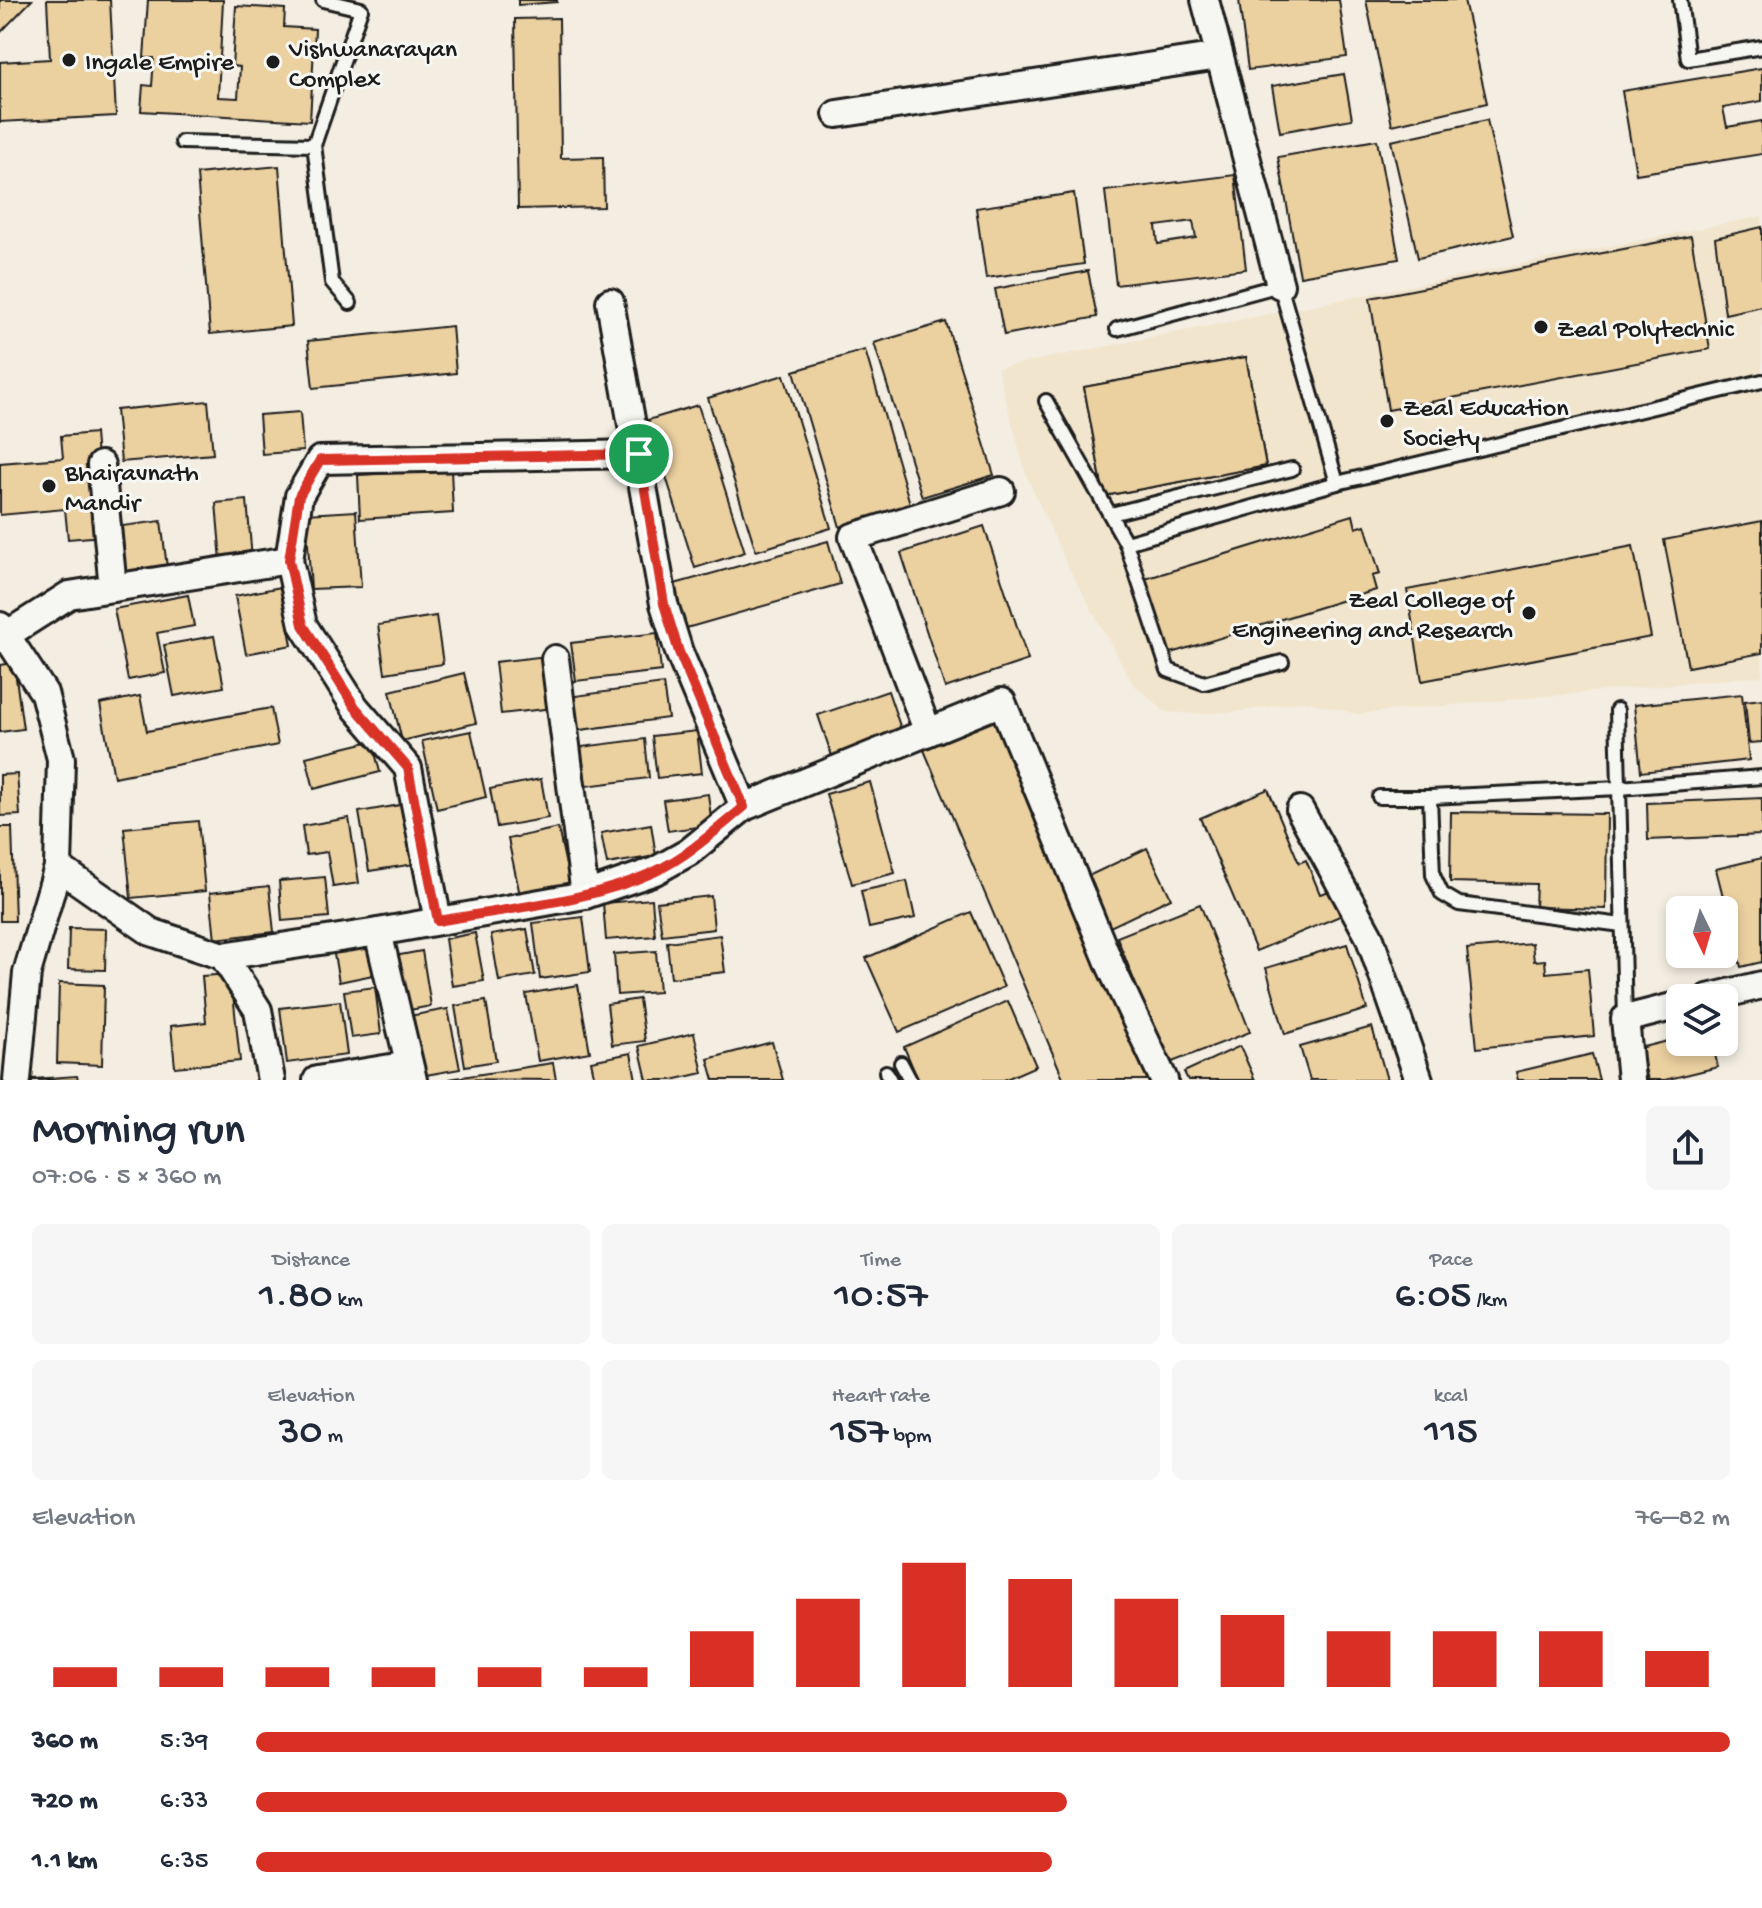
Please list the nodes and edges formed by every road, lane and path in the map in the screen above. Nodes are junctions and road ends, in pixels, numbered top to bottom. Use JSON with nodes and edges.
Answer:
{"nodes":[{"id":1,"x":323,"y":0,"type":"edge"},
{"id":2,"x":1205,"y":0,"type":"edge"},
{"id":3,"x":1680,"y":0,"type":"edge"},
{"id":4,"x":1762,"y":47,"type":"edge"},
{"id":5,"x":1219,"y":56,"type":"junction"},
{"id":6,"x":837,"y":114,"type":"dead end"},
{"id":7,"x":182,"y":142,"type":"dead end"},
{"id":8,"x":314,"y":145,"type":"junction"},
{"id":9,"x":1280,"y":285,"type":"junction"},
{"id":10,"x":610,"y":302,"type":"dead end"},
{"id":11,"x":350,"y":303,"type":"dead end"},
{"id":12,"x":1117,"y":329,"type":"dead end"},
{"id":13,"x":1762,"y":381,"type":"edge"},
{"id":14,"x":1046,"y":401,"type":"dead end"},
{"id":15,"x":639,"y":454,"type":"junction"},
{"id":16,"x":101,"y":465,"type":"dead end"},
{"id":17,"x":1292,"y":469,"type":"dead end"},
{"id":18,"x":1337,"y":483,"type":"junction"},
{"id":19,"x":1001,"y":491,"type":"dead end"},
{"id":20,"x":1111,"y":514,"type":"junction"},
{"id":21,"x":1126,"y":543,"type":"junction"},
{"id":22,"x":289,"y":560,"type":"junction"},
{"id":23,"x":113,"y":588,"type":"junction"},
{"id":24,"x":3,"y":634,"type":"edge"},
{"id":25,"x":555,"y":659,"type":"dead end"},
{"id":26,"x":1282,"y":662,"type":"dead end"},
{"id":27,"x":1617,"y":710,"type":"dead end"},
{"id":28,"x":928,"y":732,"type":"junction"},
{"id":29,"x":1762,"y":777,"type":"edge"},
{"id":30,"x":1619,"y":788,"type":"junction"},
{"id":31,"x":1379,"y":797,"type":"dead end"},
{"id":32,"x":1430,"y":797,"type":"junction"},
{"id":33,"x":744,"y":807,"type":"junction"},
{"id":34,"x":1300,"y":810,"type":"dead end"},
{"id":35,"x":58,"y":867,"type":"junction"},
{"id":36,"x":585,"y":895,"type":"junction"},
{"id":37,"x":438,"y":921,"type":"junction"},
{"id":38,"x":1622,"y":925,"type":"junction"},
{"id":39,"x":378,"y":932,"type":"junction"},
{"id":40,"x":223,"y":956,"type":"junction"},
{"id":41,"x":1762,"y":985,"type":"edge"},
{"id":42,"x":1738,"y":991,"type":"edge"},
{"id":43,"x":1666,"y":1009,"type":"edge"},
{"id":44,"x":1625,"y":1019,"type":"junction"},
{"id":45,"x":901,"y":1063,"type":"dead end"},
{"id":46,"x":411,"y":1073,"type":"edge"},
{"id":47,"x":17,"y":1080,"type":"edge"},
{"id":48,"x":271,"y":1080,"type":"edge"},
{"id":49,"x":317,"y":1080,"type":"edge"},
{"id":50,"x":910,"y":1080,"type":"edge"},
{"id":51,"x":1164,"y":1080,"type":"edge"},
{"id":52,"x":1419,"y":1080,"type":"edge"},
{"id":53,"x":1631,"y":1080,"type":"edge"}],
"edges":[{"from":1,"to":8,"type":"lane"},
{"from":2,"to":5,"type":"street"},
{"from":3,"to":4,"type":"lane"},
{"from":5,"to":6,"type":"street"},
{"from":5,"to":9,"type":"street"},
{"from":7,"to":8,"type":"lane"},
{"from":8,"to":11,"type":"lane"},
{"from":9,"to":12,"type":"lane"},
{"from":9,"to":18,"type":"lane"},
{"from":10,"to":15,"type":"street"},
{"from":13,"to":18,"type":"lane"},
{"from":14,"to":20,"type":"lane"},
{"from":15,"to":22,"type":"street"},
{"from":15,"to":33,"type":"street"},
{"from":16,"to":23,"type":"street"},
{"from":17,"to":20,"type":"lane"},
{"from":18,"to":21,"type":"lane"},
{"from":19,"to":28,"type":"street"},
{"from":20,"to":21,"type":"lane"},
{"from":21,"to":26,"type":"lane"},
{"from":22,"to":23,"type":"street"},
{"from":22,"to":37,"type":"street"},
{"from":23,"to":24,"type":"street"},
{"from":24,"to":35,"type":"street"},
{"from":25,"to":36,"type":"street"},
{"from":27,"to":30,"type":"lane"},
{"from":28,"to":33,"type":"street"},
{"from":28,"to":51,"type":"street"},
{"from":29,"to":30,"type":"lane"},
{"from":30,"to":32,"type":"lane"},
{"from":30,"to":38,"type":"lane"},
{"from":31,"to":32,"type":"lane"},
{"from":32,"to":38,"type":"lane"},
{"from":33,"to":36,"type":"street"},
{"from":34,"to":52,"type":"street"},
{"from":35,"to":40,"type":"street"},
{"from":35,"to":47,"type":"street"},
{"from":36,"to":37,"type":"street"},
{"from":37,"to":39,"type":"street"},
{"from":38,"to":44,"type":"lane"},
{"from":39,"to":40,"type":"street"},
{"from":39,"to":46,"type":"street"},
{"from":40,"to":48,"type":"street"},
{"from":41,"to":42,"type":"street"},
{"from":43,"to":44,"type":"street"},
{"from":44,"to":53,"type":"street"},
{"from":45,"to":50,"type":"lane"},
{"from":46,"to":49,"type":"street"}]}
